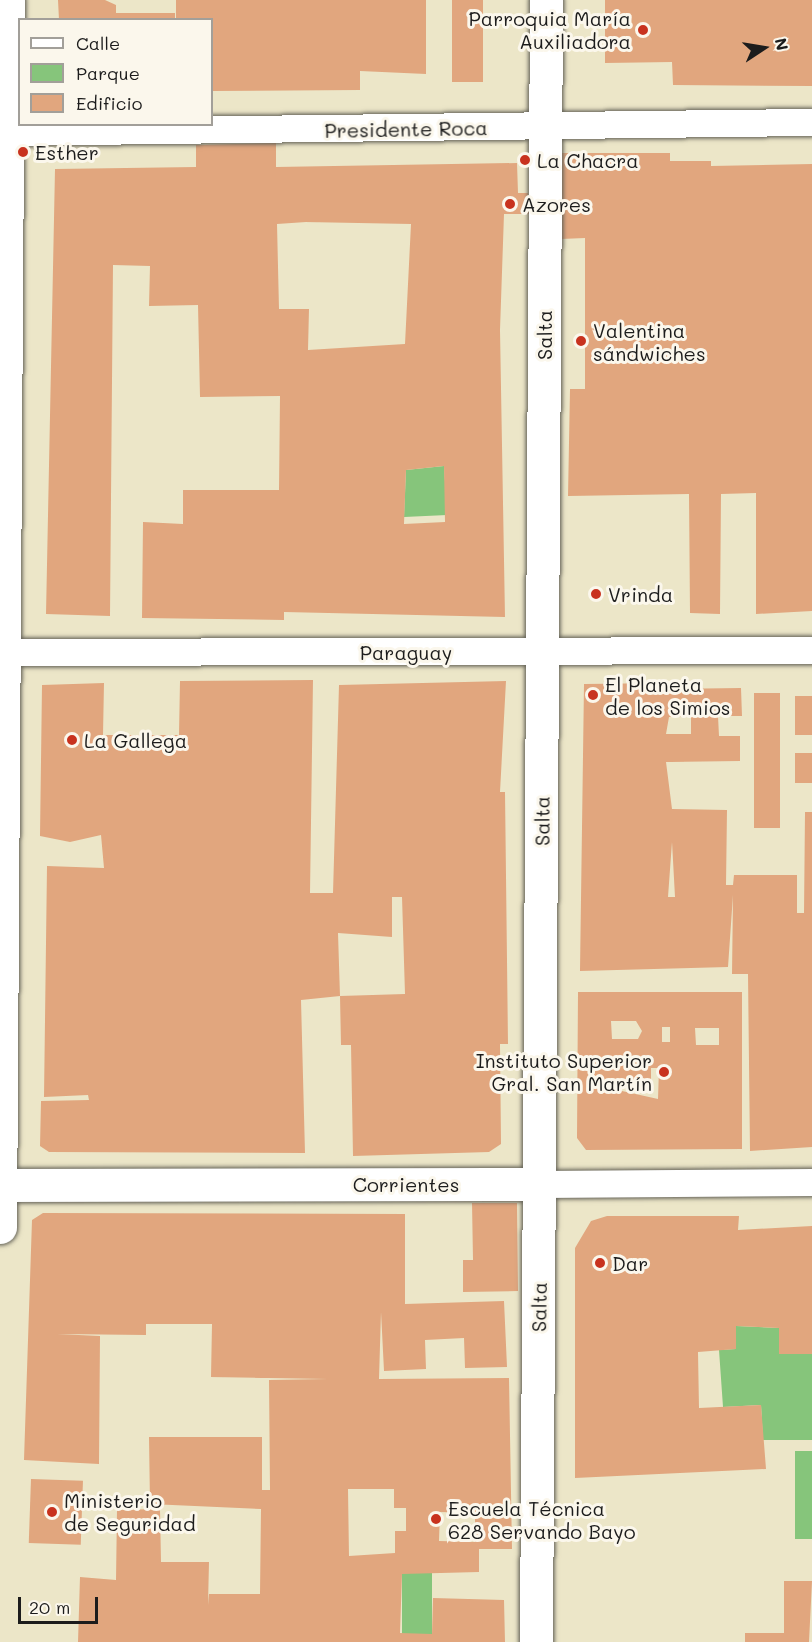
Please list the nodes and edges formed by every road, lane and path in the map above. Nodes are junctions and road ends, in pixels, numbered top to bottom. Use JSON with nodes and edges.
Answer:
{"nodes":[{"id":1,"x":8,"y":0,"type":"edge"},
{"id":2,"x":546,"y":0,"type":"edge"},
{"id":3,"x":812,"y":122,"type":"edge"},
{"id":4,"x":545,"y":127,"type":"junction"},
{"id":5,"x":3,"y":132,"type":"edge"},
{"id":6,"x":812,"y":650,"type":"edge"},
{"id":7,"x":2,"y":652,"type":"edge"},
{"id":8,"x":543,"y":652,"type":"junction"},
{"id":9,"x":812,"y":1182,"type":"edge"},
{"id":10,"x":540,"y":1184,"type":"junction"},
{"id":11,"x":0,"y":1185,"type":"edge"},
{"id":12,"x":0,"y":1227,"type":"edge"},
{"id":13,"x":536,"y":1642,"type":"edge"}],
"edges":[{"from":1,"to":5,"type":"main road"},
{"from":2,"to":4,"type":"main road","name":"Salta"},
{"from":3,"to":4,"type":"street","name":"Presidente Roca"},
{"from":4,"to":5,"type":"street","name":"Presidente Roca"},
{"from":4,"to":8,"type":"main road","name":"Salta"},
{"from":5,"to":7,"type":"main road"},
{"from":6,"to":8,"type":"street","name":"Paraguay"},
{"from":7,"to":8,"type":"street","name":"Paraguay"},
{"from":7,"to":11,"type":"main road"},
{"from":8,"to":10,"type":"main road","name":"Salta"},
{"from":9,"to":10,"type":"street","name":"Corrientes"},
{"from":10,"to":11,"type":"main road","name":"Corrientes"},
{"from":10,"to":13,"type":"main road","name":"Salta"},
{"from":11,"to":12,"type":"main road"}]}
